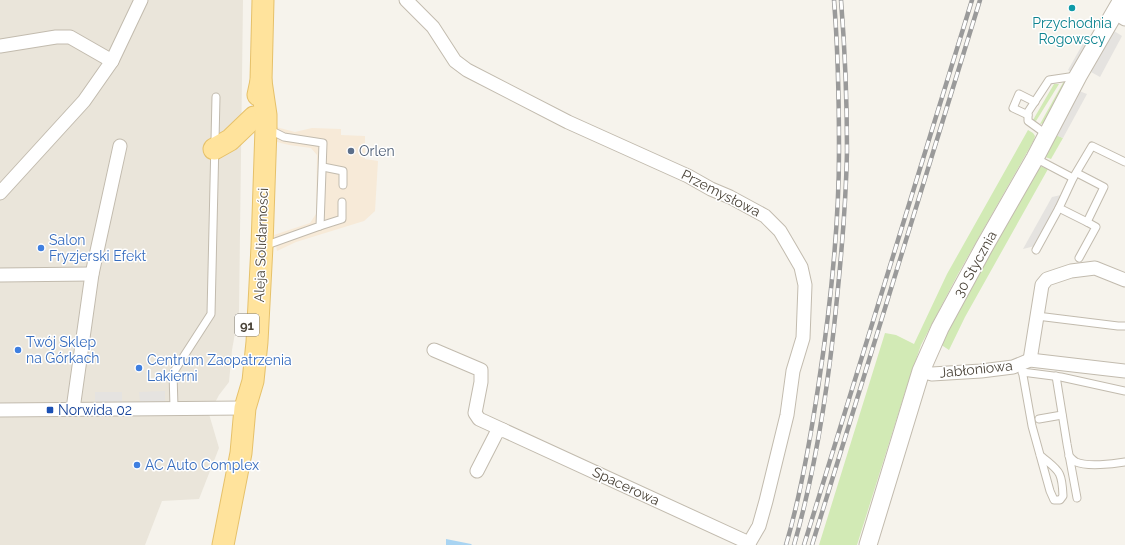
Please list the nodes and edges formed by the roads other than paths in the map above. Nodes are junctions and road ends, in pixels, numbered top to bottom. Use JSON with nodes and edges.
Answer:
{"nodes":[{"id":1,"x":141,"y":0,"type":"edge"},
{"id":2,"x":263,"y":0,"type":"edge"},
{"id":3,"x":406,"y":0,"type":"edge"},
{"id":4,"x":1120,"y":10,"type":"edge"},
{"id":5,"x":0,"y":46,"type":"edge"},
{"id":6,"x":112,"y":61,"type":"junction"},
{"id":7,"x":1078,"y":76,"type":"junction"},
{"id":8,"x":216,"y":96,"type":"dead end"},
{"id":9,"x":1035,"y":102,"type":"junction"},
{"id":10,"x":1028,"y":115,"type":"junction"},
{"id":11,"x":260,"y":122,"type":"junction"},
{"id":12,"x":1047,"y":135,"type":"junction"},
{"id":13,"x":120,"y":146,"type":"dead end"},
{"id":14,"x":214,"y":149,"type":"junction"},
{"id":15,"x":1035,"y":158,"type":"junction"},
{"id":16,"x":1125,"y":162,"type":"edge"},
{"id":17,"x":323,"y":167,"type":"junction"},
{"id":18,"x":1075,"y":175,"type":"junction"},
{"id":19,"x":343,"y":185,"type":"dead end"},
{"id":20,"x":0,"y":193,"type":"edge"},
{"id":21,"x":342,"y":202,"type":"dead end"},
{"id":22,"x":1059,"y":208,"type":"junction"},
{"id":23,"x":1087,"y":222,"type":"junction"},
{"id":24,"x":320,"y":226,"type":"junction"},
{"id":25,"x":262,"y":246,"type":"junction"},
{"id":26,"x":1036,"y":250,"type":"dead end"},
{"id":27,"x":1079,"y":258,"type":"dead end"},
{"id":28,"x":92,"y":274,"type":"junction"},
{"id":29,"x":0,"y":275,"type":"edge"},
{"id":30,"x":1125,"y":280,"type":"edge"},
{"id":31,"x":1037,"y":316,"type":"junction"},
{"id":32,"x":1125,"y":326,"type":"edge"},
{"id":33,"x":434,"y":350,"type":"dead end"},
{"id":34,"x":1024,"y":365,"type":"junction"},
{"id":35,"x":1125,"y":371,"type":"edge"},
{"id":36,"x":921,"y":372,"type":"junction"},
{"id":37,"x":1056,"y":376,"type":"junction"},
{"id":38,"x":1125,"y":391,"type":"edge"},
{"id":39,"x":174,"y":407,"type":"junction"},
{"id":40,"x":245,"y":408,"type":"junction"},
{"id":41,"x":73,"y":409,"type":"junction"},
{"id":42,"x":0,"y":410,"type":"edge"},
{"id":43,"x":1062,"y":415,"type":"junction"},
{"id":44,"x":1039,"y":419,"type":"dead end"},
{"id":45,"x":503,"y":430,"type":"junction"},
{"id":46,"x":1040,"y":455,"type":"junction"},
{"id":47,"x":1069,"y":456,"type":"junction"},
{"id":48,"x":1125,"y":462,"type":"edge"},
{"id":49,"x":477,"y":471,"type":"dead end"},
{"id":50,"x":1077,"y":498,"type":"dead end"},
{"id":51,"x":748,"y":544,"type":"edge"},
{"id":52,"x":223,"y":545,"type":"edge"},
{"id":53,"x":868,"y":545,"type":"edge"}],
"edges":[{"from":1,"to":6,"type":"street"},
{"from":2,"to":11,"type":"main road","name":"Aleja Solidarności","number":"91"},
{"from":3,"to":51,"type":"street","name":"Przemysłowa"},
{"from":4,"to":7,"type":"street","name":"30 Stycznia"},
{"from":5,"to":6,"type":"street"},
{"from":6,"to":20,"type":"street"},
{"from":7,"to":9,"type":"lane"},
{"from":7,"to":12,"type":"street","name":"30 Stycznia"},
{"from":8,"to":14,"type":"lane"},
{"from":9,"to":10,"type":"lane"},
{"from":9,"to":10,"type":"lane"},
{"from":10,"to":12,"type":"lane"},
{"from":11,"to":14,"type":"main road"},
{"from":11,"to":17,"type":"lane"},
{"from":11,"to":25,"type":"main road","name":"Aleja Solidarności","number":"91"},
{"from":11,"to":40,"type":"main road","name":"Aleja Solidarności","number":"91"},
{"from":12,"to":15,"type":"street","name":"30 Stycznia"},
{"from":13,"to":28,"type":"street"},
{"from":14,"to":39,"type":"lane"},
{"from":15,"to":18,"type":"lane"},
{"from":15,"to":36,"type":"street","name":"30 Stycznia"},
{"from":16,"to":18,"type":"lane"},
{"from":17,"to":19,"type":"lane"},
{"from":17,"to":24,"type":"lane"},
{"from":18,"to":22,"type":"lane"},
{"from":18,"to":23,"type":"lane"},
{"from":21,"to":24,"type":"lane"},
{"from":22,"to":23,"type":"lane"},
{"from":22,"to":26,"type":"lane"},
{"from":23,"to":27,"type":"lane"},
{"from":24,"to":25,"type":"lane"},
{"from":25,"to":40,"type":"main road","name":"Aleja Solidarności","number":"91"},
{"from":28,"to":29,"type":"street"},
{"from":28,"to":41,"type":"street"},
{"from":30,"to":31,"type":"street","name":"Jabłoniowa"},
{"from":31,"to":32,"type":"lane"},
{"from":31,"to":34,"type":"street","name":"Jabłoniowa"},
{"from":33,"to":45,"type":"street","name":"Spacerowa"},
{"from":34,"to":35,"type":"street","name":"Jabłoniowa"},
{"from":34,"to":36,"type":"street","name":"Jabłoniowa"},
{"from":34,"to":37,"type":"lane"},
{"from":34,"to":46,"type":"lane"},
{"from":36,"to":53,"type":"street","name":"30 Stycznia"},
{"from":37,"to":38,"type":"lane"},
{"from":37,"to":43,"type":"lane"},
{"from":39,"to":40,"type":"street"},
{"from":39,"to":41,"type":"street"},
{"from":40,"to":52,"type":"main road","name":"Aleja Solidarności","number":"91"},
{"from":41,"to":42,"type":"street"},
{"from":43,"to":44,"type":"lane"},
{"from":43,"to":47,"type":"lane"},
{"from":45,"to":49,"type":"street"},
{"from":45,"to":51,"type":"street","name":"Spacerowa"},
{"from":46,"to":46,"type":"lane"},
{"from":47,"to":48,"type":"lane"},
{"from":47,"to":50,"type":"lane"}]}
